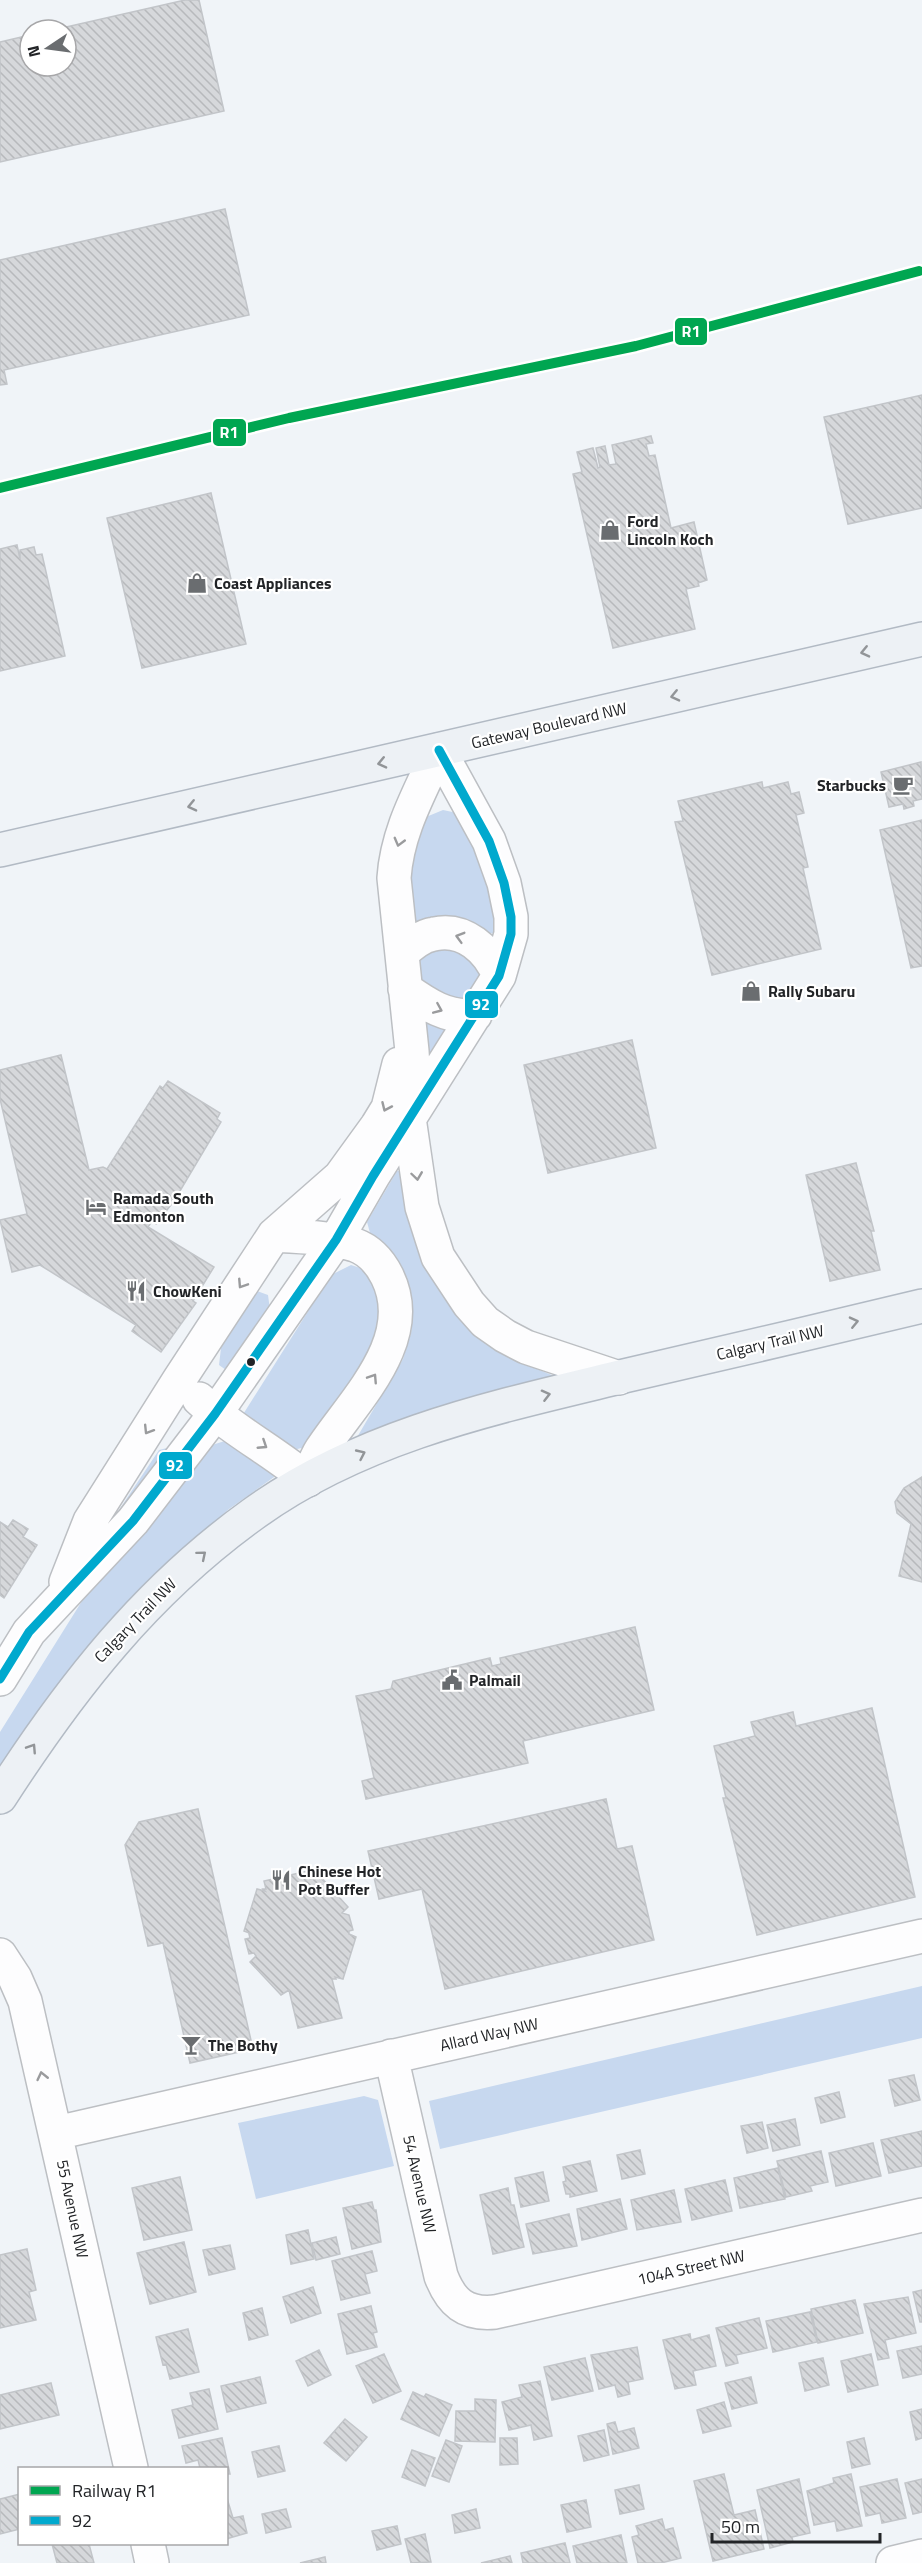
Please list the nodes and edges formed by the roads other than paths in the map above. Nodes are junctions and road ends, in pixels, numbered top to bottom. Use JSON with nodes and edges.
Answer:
{"nodes":[{"id":1,"x":922,"y":639,"type":"edge"},
{"id":2,"x":439,"y":750,"type":"junction"},
{"id":3,"x":0,"y":850,"type":"edge"},
{"id":4,"x":402,"y":953,"type":"junction"},
{"id":5,"x":499,"y":976,"type":"junction"},
{"id":6,"x":406,"y":999,"type":"junction"},
{"id":7,"x":475,"y":1016,"type":"junction"},
{"id":8,"x":409,"y":1118,"type":"junction"},
{"id":9,"x":274,"y":1235,"type":"junction"},
{"id":10,"x":336,"y":1240,"type":"junction"},
{"id":11,"x":922,"y":1306,"type":"edge"},
{"id":12,"x":619,"y":1378,"type":"junction"},
{"id":13,"x":179,"y":1380,"type":"junction"},
{"id":14,"x":215,"y":1414,"type":"junction"},
{"id":15,"x":308,"y":1480,"type":"junction"},
{"id":16,"x":60,"y":1598,"type":"junction"},
{"id":17,"x":0,"y":1679,"type":"edge"},
{"id":18,"x":0,"y":1797,"type":"edge"},
{"id":19,"x":922,"y":1936,"type":"edge"},
{"id":20,"x":0,"y":1955,"type":"edge"},
{"id":21,"x":391,"y":2056,"type":"junction"},
{"id":22,"x":56,"y":2133,"type":"junction"},
{"id":23,"x":922,"y":2215,"type":"edge"},
{"id":24,"x":460,"y":2307,"type":"joint"},
{"id":25,"x":131,"y":2467,"type":"edge"},
{"id":26,"x":148,"y":2545,"type":"edge"},
{"id":27,"x":922,"y":2556,"type":"edge"},
{"id":28,"x":152,"y":2563,"type":"edge"},
{"id":29,"x":893,"y":2563,"type":"edge"}],
"edges":[{"from":1,"to":2,"type":"main road","name":"Gateway Boulevard NW","one_way":true},
{"from":2,"to":3,"type":"main road","name":"Gateway Boulevard NW","one_way":true},
{"from":2,"to":4,"type":"street","name":"Calgary Trail NW","one_way":true},
{"from":2,"to":5,"type":"street"},
{"from":5,"to":4,"type":"street","one_way":true},
{"from":4,"to":6,"type":"street","name":"Calgary Trail NW"},
{"from":5,"to":7,"type":"street"},
{"from":6,"to":7,"type":"street","one_way":true},
{"from":6,"to":8,"type":"street","name":"Calgary Trail NW"},
{"from":6,"to":9,"type":"street","name":"Calgary Trail NW","one_way":true},
{"from":7,"to":8,"type":"street"},
{"from":8,"to":10,"type":"street","name":"Calgary Trail NW"},
{"from":8,"to":12,"type":"street","name":"Calgary Trail NW","one_way":true},
{"from":9,"to":10,"type":"street"},
{"from":9,"to":13,"type":"street","name":"Calgary Trail NW","one_way":true},
{"from":10,"to":14,"type":"street","name":"Calgary Trail NW"},
{"from":15,"to":10,"type":"street","one_way":true},
{"from":12,"to":11,"type":"main road","name":"Calgary Trail NW","one_way":true},
{"from":15,"to":12,"type":"main road","name":"Calgary Trail NW","one_way":true},
{"from":13,"to":14,"type":"street"},
{"from":13,"to":16,"type":"street","name":"Calgary Trail NW","one_way":true},
{"from":14,"to":15,"type":"street","one_way":true},
{"from":14,"to":16,"type":"street","name":"Calgary Trail NW"},
{"from":18,"to":15,"type":"main road","name":"Calgary Trail NW","one_way":true},
{"from":16,"to":17,"type":"street","name":"Calgary Trail NW"},
{"from":19,"to":21,"type":"street","name":"Allard Way NW"},
{"from":22,"to":20,"type":"street","name":"55 Avenue NW","one_way":true},
{"from":21,"to":22,"type":"street","name":"Allard Way NW"},
{"from":21,"to":24,"type":"street","name":"54 Avenue NW"},
{"from":22,"to":25,"type":"street","name":"55 Avenue NW"},
{"from":23,"to":24,"type":"street","name":"104A Street NW"},
{"from":26,"to":28,"type":"street"},
{"from":27,"to":29,"type":"street"}]}
